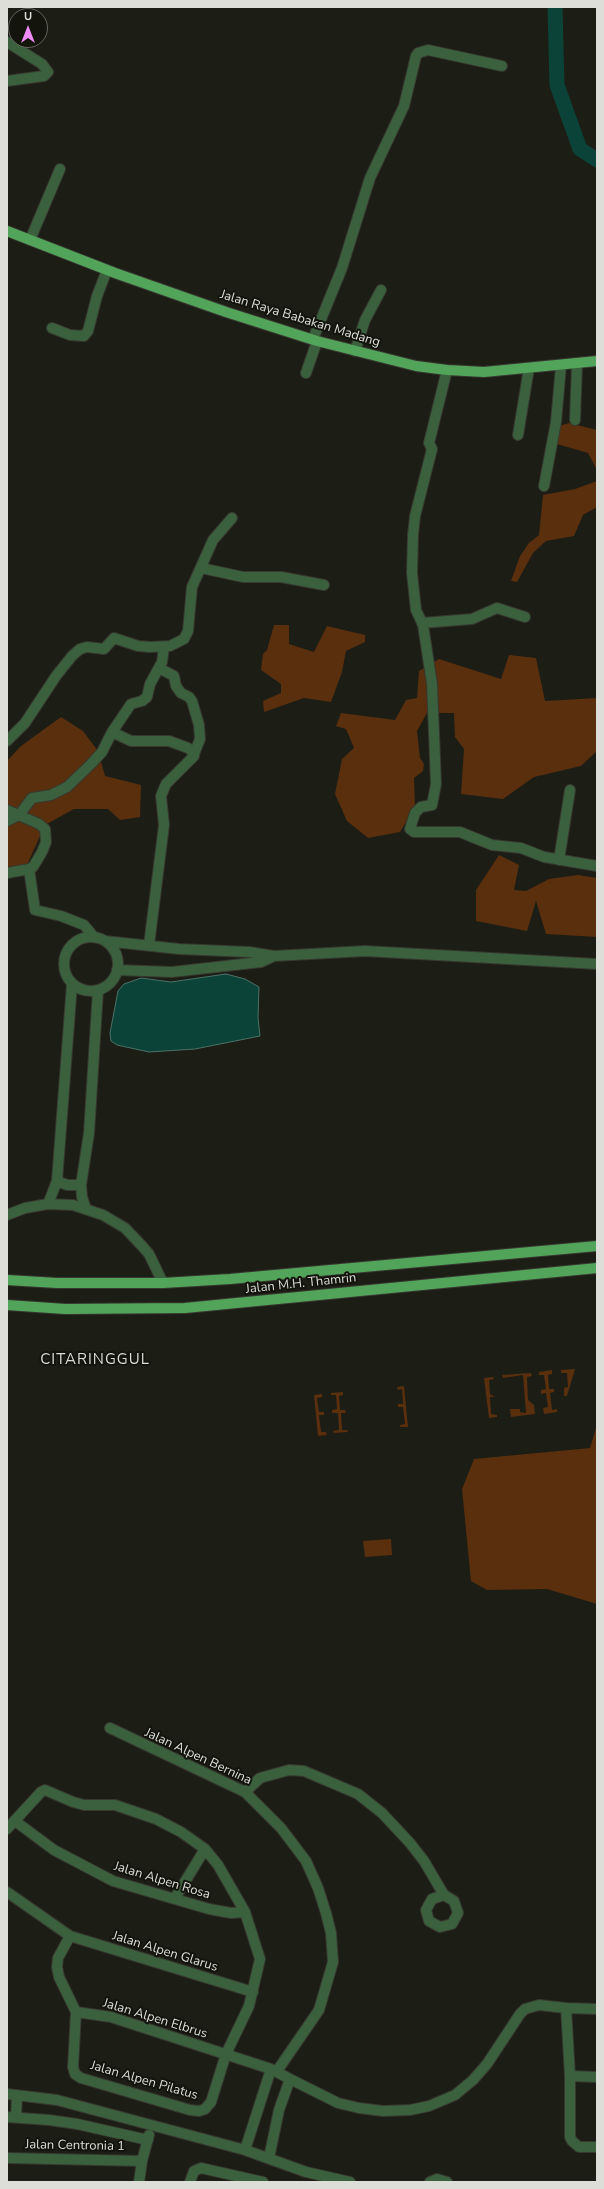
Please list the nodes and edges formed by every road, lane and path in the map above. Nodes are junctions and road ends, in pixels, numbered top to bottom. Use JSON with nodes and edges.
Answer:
{"nodes":[{"id":1,"x":7,"y":42,"type":"edge"},
{"id":2,"x":502,"y":66,"type":"dead end"},
{"id":3,"x":7,"y":81,"type":"edge"},
{"id":4,"x":60,"y":169,"type":"dead end"},
{"id":5,"x":7,"y":231,"type":"edge"},
{"id":6,"x":30,"y":240,"type":"junction"},
{"id":7,"x":107,"y":270,"type":"junction"},
{"id":8,"x":380,"y":290,"type":"dead end"},
{"id":9,"x":52,"y":328,"type":"dead end"},
{"id":10,"x":315,"y":340,"type":"junction"},
{"id":11,"x":355,"y":351,"type":"junction"},
{"id":12,"x":597,"y":361,"type":"edge"},
{"id":13,"x":577,"y":364,"type":"junction"},
{"id":14,"x":561,"y":366,"type":"junction"},
{"id":15,"x":529,"y":368,"type":"junction"},
{"id":16,"x":447,"y":370,"type":"junction"},
{"id":17,"x":306,"y":373,"type":"dead end"},
{"id":18,"x":575,"y":420,"type":"dead end"},
{"id":19,"x":518,"y":435,"type":"dead end"},
{"id":20,"x":544,"y":486,"type":"dead end"},
{"id":21,"x":232,"y":518,"type":"dead end"},
{"id":22,"x":201,"y":568,"type":"junction"},
{"id":23,"x":324,"y":585,"type":"dead end"},
{"id":24,"x":526,"y":617,"type":"dead end"},
{"id":25,"x":422,"y":623,"type":"junction"},
{"id":26,"x":164,"y":647,"type":"junction"},
{"id":27,"x":159,"y":668,"type":"junction"},
{"id":28,"x":112,"y":732,"type":"junction"},
{"id":29,"x":7,"y":741,"type":"edge"},
{"id":30,"x":194,"y":754,"type":"junction"},
{"id":31,"x":570,"y":790,"type":"dead end"},
{"id":32,"x":7,"y":810,"type":"edge"},
{"id":33,"x":19,"y":816,"type":"junction"},
{"id":34,"x":7,"y":821,"type":"edge"},
{"id":35,"x":558,"y":860,"type":"junction"},
{"id":36,"x":597,"y":866,"type":"edge"},
{"id":37,"x":29,"y":869,"type":"junction"},
{"id":38,"x":7,"y":873,"type":"edge"},
{"id":39,"x":94,"y":937,"type":"junction"},
{"id":40,"x":105,"y":941,"type":"junction"},
{"id":41,"x":148,"y":945,"type":"junction"},
{"id":42,"x":274,"y":956,"type":"junction"},
{"id":43,"x":597,"y":964,"type":"edge"},
{"id":44,"x":117,"y":970,"type":"junction"},
{"id":45,"x":72,"y":984,"type":"junction"},
{"id":46,"x":98,"y":990,"type":"junction"},
{"id":47,"x":57,"y":1181,"type":"junction"},
{"id":48,"x":82,"y":1185,"type":"junction"},
{"id":49,"x":48,"y":1204,"type":"junction"},
{"id":50,"x":86,"y":1209,"type":"junction"},
{"id":51,"x":7,"y":1215,"type":"edge"},
{"id":52,"x":597,"y":1246,"type":"edge"},
{"id":53,"x":597,"y":1268,"type":"edge"},
{"id":54,"x":7,"y":1280,"type":"edge"},
{"id":55,"x":163,"y":1283,"type":"junction"},
{"id":56,"x":7,"y":1305,"type":"edge"},
{"id":57,"x":110,"y":1728,"type":"dead end"},
{"id":58,"x":245,"y":1792,"type":"junction"},
{"id":59,"x":15,"y":1821,"type":"junction"},
{"id":60,"x":7,"y":1829,"type":"edge"},
{"id":61,"x":205,"y":1849,"type":"junction"},
{"id":62,"x":7,"y":1892,"type":"edge"},
{"id":63,"x":444,"y":1896,"type":"dead end"},
{"id":64,"x":175,"y":1898,"type":"junction"},
{"id":65,"x":245,"y":1912,"type":"junction"},
{"id":66,"x":70,"y":1936,"type":"junction"},
{"id":67,"x":253,"y":1992,"type":"junction"},
{"id":68,"x":566,"y":2008,"type":"junction"},
{"id":69,"x":597,"y":2009,"type":"edge"},
{"id":70,"x":76,"y":2012,"type":"junction"},
{"id":71,"x":226,"y":2054,"type":"junction"},
{"id":72,"x":274,"y":2070,"type":"junction"},
{"id":73,"x":570,"y":2076,"type":"junction"},
{"id":74,"x":597,"y":2077,"type":"edge"},
{"id":75,"x":290,"y":2079,"type":"junction"},
{"id":76,"x":12,"y":2094,"type":"edge"},
{"id":77,"x":11,"y":2117,"type":"edge"},
{"id":78,"x":151,"y":2126,"type":"junction"},
{"id":79,"x":148,"y":2140,"type":"junction"},
{"id":80,"x":597,"y":2147,"type":"edge"},
{"id":81,"x":245,"y":2150,"type":"junction"},
{"id":82,"x":7,"y":2158,"type":"edge"},
{"id":83,"x":269,"y":2158,"type":"junction"},
{"id":84,"x":142,"y":2160,"type":"junction"},
{"id":85,"x":139,"y":2182,"type":"edge"},
{"id":86,"x":190,"y":2182,"type":"edge"},
{"id":87,"x":263,"y":2182,"type":"edge"},
{"id":88,"x":350,"y":2182,"type":"edge"},
{"id":89,"x":430,"y":2182,"type":"edge"},
{"id":90,"x":447,"y":2182,"type":"edge"}],
"edges":[{"from":1,"to":3,"type":"street"},
{"from":2,"to":10,"type":"street"},
{"from":4,"to":6,"type":"street"},
{"from":5,"to":6,"type":"main road","name":"Jalan Raya Babakan Madang"},
{"from":6,"to":7,"type":"main road","name":"Jalan Raya Babakan Madang"},
{"from":7,"to":9,"type":"street"},
{"from":7,"to":10,"type":"main road","name":"Jalan Raya Babakan Madang"},
{"from":8,"to":11,"type":"street"},
{"from":10,"to":11,"type":"main road","name":"Jalan Raya Babakan Madang"},
{"from":10,"to":17,"type":"street"},
{"from":11,"to":16,"type":"main road","name":"Jalan Raya Babakan Madang"},
{"from":12,"to":13,"type":"main road","name":"Jalan Raya Babakan Madang"},
{"from":13,"to":14,"type":"main road","name":"Jalan Raya Babakan Madang"},
{"from":13,"to":18,"type":"street"},
{"from":14,"to":15,"type":"main road","name":"Jalan Raya Babakan Madang"},
{"from":14,"to":20,"type":"street"},
{"from":15,"to":16,"type":"main road","name":"Jalan Raya Babakan Madang"},
{"from":15,"to":19,"type":"street"},
{"from":16,"to":25,"type":"street"},
{"from":21,"to":22,"type":"street"},
{"from":22,"to":23,"type":"street"},
{"from":22,"to":26,"type":"street"},
{"from":24,"to":25,"type":"street"},
{"from":25,"to":35,"type":"street"},
{"from":26,"to":27,"type":"street"},
{"from":26,"to":29,"type":"street"},
{"from":27,"to":28,"type":"street"},
{"from":27,"to":30,"type":"street"},
{"from":28,"to":30,"type":"street"},
{"from":28,"to":33,"type":"street"},
{"from":30,"to":41,"type":"street"},
{"from":31,"to":35,"type":"street"},
{"from":32,"to":33,"type":"street"},
{"from":33,"to":34,"type":"street"},
{"from":33,"to":37,"type":"street"},
{"from":35,"to":36,"type":"street"},
{"from":37,"to":38,"type":"street"},
{"from":37,"to":39,"type":"street"},
{"from":39,"to":40,"type":"street"},
{"from":39,"to":45,"type":"street"},
{"from":40,"to":41,"type":"street"},
{"from":40,"to":44,"type":"street"},
{"from":41,"to":42,"type":"street"},
{"from":42,"to":43,"type":"street"},
{"from":42,"to":44,"type":"street"},
{"from":44,"to":46,"type":"street"},
{"from":45,"to":46,"type":"street"},
{"from":45,"to":47,"type":"street"},
{"from":46,"to":48,"type":"street"},
{"from":47,"to":48,"type":"street"},
{"from":47,"to":49,"type":"street"},
{"from":48,"to":50,"type":"street"},
{"from":49,"to":50,"type":"street"},
{"from":49,"to":51,"type":"street"},
{"from":50,"to":55,"type":"street"},
{"from":52,"to":55,"type":"main road","name":"Jalan M.H. Thamrin"},
{"from":53,"to":56,"type":"main road","name":"Jalan M.H. Thamrin"},
{"from":54,"to":55,"type":"main road","name":"Jalan M.H. Thamrin"},
{"from":57,"to":58,"type":"street","name":"Jalan Alpen Bernina"},
{"from":58,"to":63,"type":"street"},
{"from":58,"to":72,"type":"street","name":"Jalan Alpen Bernina"},
{"from":59,"to":60,"type":"street"},
{"from":59,"to":61,"type":"street"},
{"from":59,"to":64,"type":"street","name":"Jalan Alpen Rosa"},
{"from":61,"to":64,"type":"street"},
{"from":61,"to":65,"type":"street"},
{"from":62,"to":66,"type":"street","name":"Jalan Alpen Glarus"},
{"from":64,"to":65,"type":"street","name":"Jalan Alpen Rosa"},
{"from":65,"to":67,"type":"street"},
{"from":66,"to":67,"type":"street","name":"Jalan Alpen Glarus"},
{"from":66,"to":70,"type":"street"},
{"from":67,"to":71,"type":"street"},
{"from":68,"to":69,"type":"street","name":"Jalan Alpen Elbrus"},
{"from":68,"to":73,"type":"street"},
{"from":68,"to":75,"type":"street","name":"Jalan Alpen Elbrus"},
{"from":70,"to":71,"type":"street","name":"Jalan Alpen Elbrus"},
{"from":70,"to":71,"type":"street","name":"Jalan Alpen Pilatus"},
{"from":71,"to":72,"type":"street","name":"Jalan Alpen Elbrus"},
{"from":72,"to":75,"type":"street","name":"Jalan Alpen Elbrus"},
{"from":72,"to":81,"type":"street","name":"Jalan Alpen Bernina"},
{"from":73,"to":74,"type":"street"},
{"from":73,"to":80,"type":"street"},
{"from":75,"to":83,"type":"street"},
{"from":76,"to":77,"type":"street"},
{"from":76,"to":78,"type":"street"},
{"from":77,"to":79,"type":"street"},
{"from":78,"to":79,"type":"street"},
{"from":78,"to":81,"type":"street"},
{"from":79,"to":84,"type":"street"},
{"from":81,"to":83,"type":"street"},
{"from":82,"to":84,"type":"street","name":"Jalan Centronia 1"},
{"from":83,"to":88,"type":"street"},
{"from":84,"to":85,"type":"street"},
{"from":86,"to":87,"type":"street"},
{"from":89,"to":90,"type":"street"}]}
